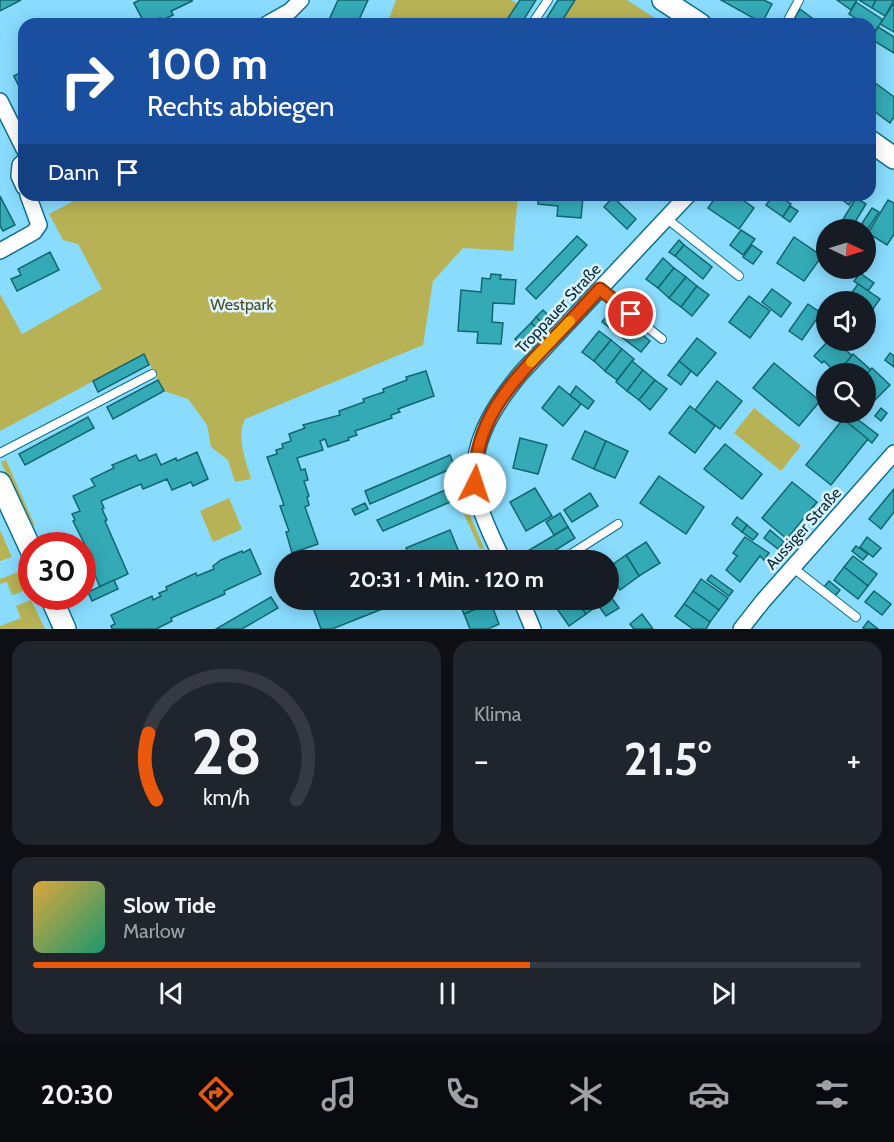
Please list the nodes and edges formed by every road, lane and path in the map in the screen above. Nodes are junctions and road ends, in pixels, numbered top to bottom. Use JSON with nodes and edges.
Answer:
{"nodes":[{"id":1,"x":301,"y":0,"type":"edge"},
{"id":2,"x":548,"y":0,"type":"edge"},
{"id":3,"x":663,"y":0,"type":"edge"},
{"id":4,"x":799,"y":0,"type":"edge"},
{"id":5,"x":278,"y":18,"type":"edge"},
{"id":6,"x":536,"y":18,"type":"edge"},
{"id":7,"x":691,"y":18,"type":"edge"},
{"id":8,"x":789,"y":18,"type":"edge"},
{"id":9,"x":0,"y":101,"type":"edge"},
{"id":10,"x":18,"y":137,"type":"edge"},
{"id":11,"x":876,"y":145,"type":"edge"},
{"id":12,"x":894,"y":158,"type":"edge"},
{"id":13,"x":30,"y":201,"type":"edge"},
{"id":14,"x":682,"y":201,"type":"edge"},
{"id":15,"x":666,"y":218,"type":"junction"},
{"id":16,"x":0,"y":251,"type":"edge"},
{"id":17,"x":739,"y":276,"type":"dead end"},
{"id":18,"x":600,"y":289,"type":"junction"},
{"id":19,"x":662,"y":339,"type":"dead end"},
{"id":20,"x":152,"y":374,"type":"dead end"},
{"id":21,"x":0,"y":453,"type":"edge"},
{"id":22,"x":894,"y":453,"type":"edge"},
{"id":23,"x":0,"y":483,"type":"edge"},
{"id":24,"x":618,"y":524,"type":"dead end"},
{"id":25,"x":23,"y":532,"type":"edge"},
{"id":26,"x":498,"y":550,"type":"edge"},
{"id":27,"x":577,"y":550,"type":"edge"},
{"id":28,"x":792,"y":567,"type":"junction"},
{"id":29,"x":57,"y":610,"type":"edge"},
{"id":30,"x":524,"y":610,"type":"edge"},
{"id":31,"x":856,"y":617,"type":"dead end"},
{"id":32,"x":65,"y":629,"type":"edge"},
{"id":33,"x":533,"y":629,"type":"edge"},
{"id":34,"x":741,"y":629,"type":"edge"}],
"edges":[{"from":1,"to":5,"type":"street"},
{"from":2,"to":6,"type":"lane"},
{"from":3,"to":7,"type":"street"},
{"from":4,"to":8,"type":"lane"},
{"from":9,"to":10,"type":"street"},
{"from":11,"to":12,"type":"street"},
{"from":13,"to":16,"type":"street"},
{"from":14,"to":15,"type":"street","name":"Troppauer Straße"},
{"from":15,"to":17,"type":"lane"},
{"from":15,"to":18,"type":"street","name":"Troppauer Straße"},
{"from":18,"to":19,"type":"lane"},
{"from":18,"to":26,"type":"street","name":"Troppauer Straße"},
{"from":20,"to":21,"type":"lane"},
{"from":22,"to":28,"type":"street","name":"Aussiger Straße"},
{"from":23,"to":25,"type":"street"},
{"from":24,"to":27,"type":"lane"},
{"from":28,"to":31,"type":"lane"},
{"from":28,"to":34,"type":"street","name":"Aussiger Straße"},
{"from":29,"to":32,"type":"street"},
{"from":30,"to":33,"type":"street"}]}
